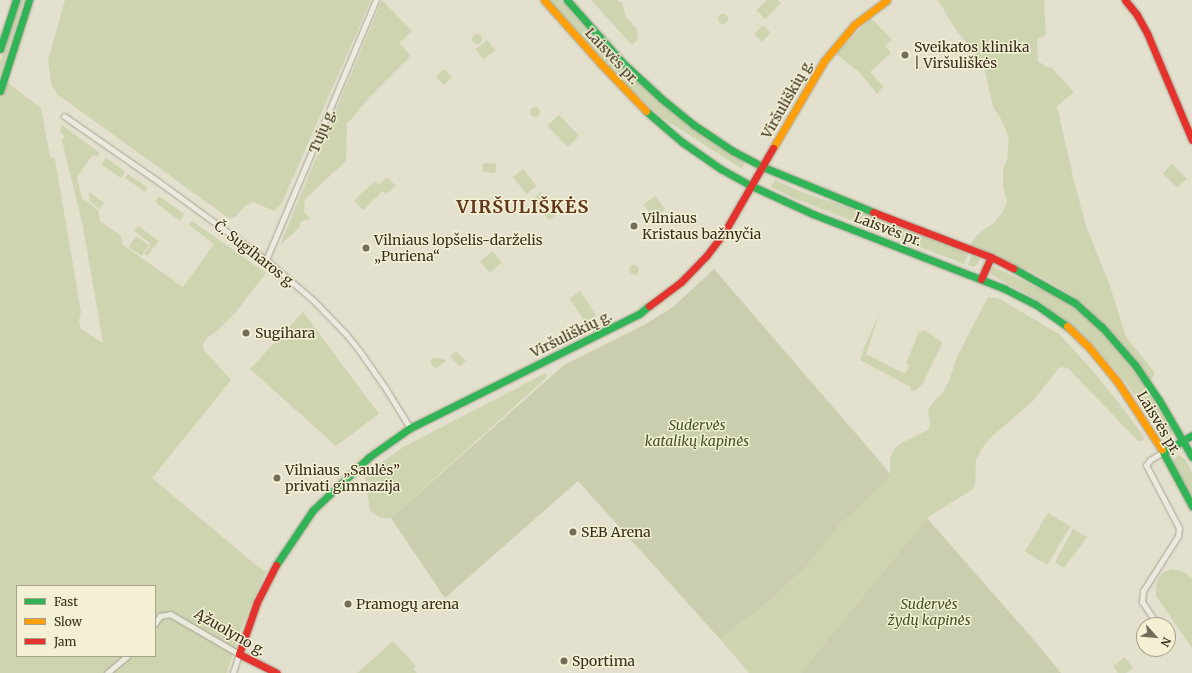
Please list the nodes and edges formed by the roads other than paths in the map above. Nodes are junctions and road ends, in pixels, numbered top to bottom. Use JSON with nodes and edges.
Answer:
{"nodes":[{"id":1,"x":16,"y":0,"type":"edge"},
{"id":2,"x":29,"y":0,"type":"edge"},
{"id":3,"x":376,"y":0,"type":"edge"},
{"id":4,"x":544,"y":0,"type":"edge"},
{"id":5,"x":567,"y":0,"type":"edge"},
{"id":6,"x":887,"y":0,"type":"edge"},
{"id":7,"x":1126,"y":0,"type":"edge"},
{"id":8,"x":0,"y":48,"type":"edge"},
{"id":9,"x":0,"y":90,"type":"edge"},
{"id":10,"x":64,"y":116,"type":"dead end"},
{"id":11,"x":1192,"y":140,"type":"edge"},
{"id":12,"x":763,"y":167,"type":"junction"},
{"id":13,"x":752,"y":186,"type":"junction"},
{"id":14,"x":991,"y":257,"type":"junction"},
{"id":15,"x":266,"y":260,"type":"junction"},
{"id":16,"x":981,"y":279,"type":"junction"},
{"id":17,"x":410,"y":428,"type":"junction"},
{"id":18,"x":1192,"y":435,"type":"edge"},
{"id":19,"x":1183,"y":440,"type":"junction"},
{"id":20,"x":1163,"y":452,"type":"junction"},
{"id":21,"x":1192,"y":457,"type":"edge"},
{"id":22,"x":1192,"y":506,"type":"edge"},
{"id":23,"x":1152,"y":617,"type":"edge"},
{"id":24,"x":156,"y":622,"type":"edge"},
{"id":25,"x":239,"y":654,"type":"junction"},
{"id":26,"x":126,"y":657,"type":"edge"},
{"id":27,"x":107,"y":673,"type":"edge"},
{"id":28,"x":233,"y":673,"type":"edge"},
{"id":29,"x":277,"y":673,"type":"edge"}],
"edges":[{"from":1,"to":8,"type":"main road"},
{"from":2,"to":9,"type":"main road"},
{"from":3,"to":15,"type":"street","name":"Tujų g."},
{"from":4,"to":13,"type":"main road","name":"Laisvės pr."},
{"from":5,"to":12,"type":"main road","name":"Laisvės pr."},
{"from":6,"to":12,"type":"main road","name":"Viršuliškių g."},
{"from":7,"to":11,"type":"main road"},
{"from":10,"to":15,"type":"street","name":"Č. Sugiharos g."},
{"from":12,"to":13,"type":"main road","name":"Viršuliškių g."},
{"from":12,"to":14,"type":"main road","name":"Laisvės pr."},
{"from":13,"to":16,"type":"main road","name":"Laisvės pr."},
{"from":13,"to":17,"type":"main road","name":"Viršuliškių g."},
{"from":14,"to":16,"type":"main road"},
{"from":14,"to":19,"type":"main road","name":"Laisvės pr."},
{"from":15,"to":17,"type":"street","name":"Č. Sugiharos g."},
{"from":16,"to":20,"type":"main road","name":"Laisvės pr."},
{"from":17,"to":25,"type":"main road","name":"Viršuliškių g."},
{"from":18,"to":19,"type":"main road"},
{"from":19,"to":20,"type":"main road"},
{"from":19,"to":21,"type":"main road","name":"Laisvės pr."},
{"from":20,"to":22,"type":"main road","name":"Laisvės pr."},
{"from":20,"to":23,"type":"street"},
{"from":24,"to":25,"type":"street","name":"Ąžuolyno g."},
{"from":25,"to":28,"type":"street"},
{"from":25,"to":29,"type":"main road","name":"Ąžuolyno g."},
{"from":26,"to":27,"type":"street"}]}
